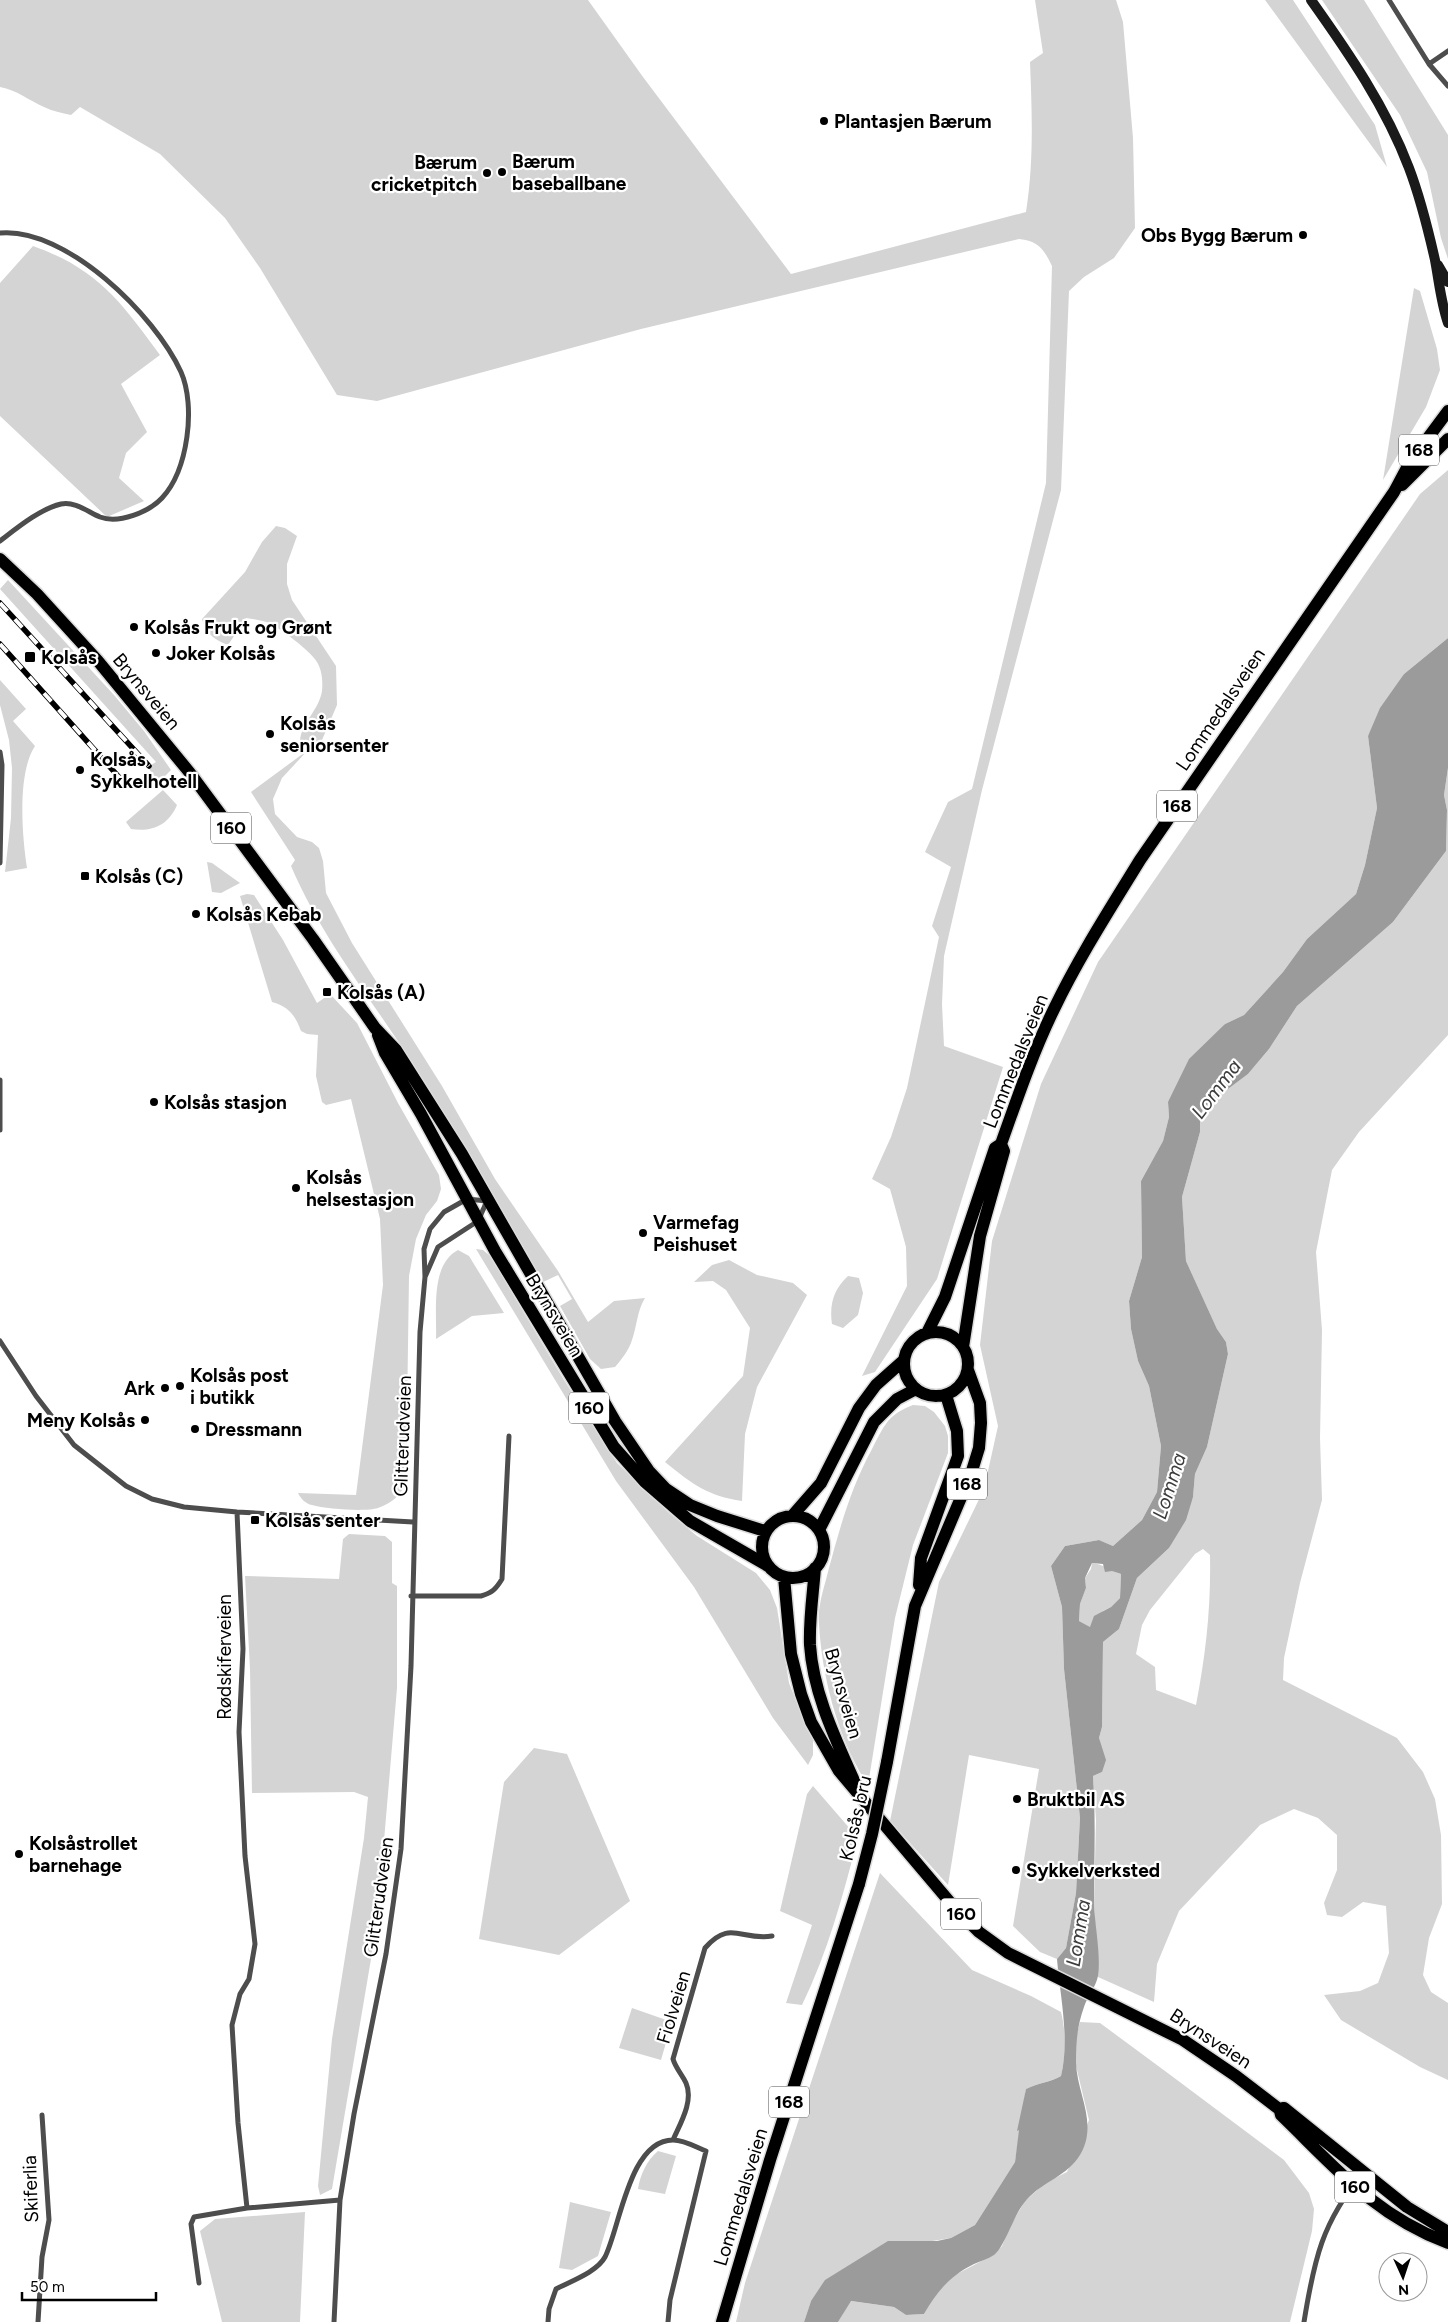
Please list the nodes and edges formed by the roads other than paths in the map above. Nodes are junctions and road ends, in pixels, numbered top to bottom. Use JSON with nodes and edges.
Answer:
{"nodes":[{"id":1,"x":1311,"y":0,"type":"edge"},
{"id":2,"x":1389,"y":0,"type":"edge"},
{"id":3,"x":1448,"y":51,"type":"edge"},
{"id":4,"x":1429,"y":64,"type":"junction"},
{"id":5,"x":1448,"y":86,"type":"edge"},
{"id":6,"x":0,"y":233,"type":"edge"},
{"id":7,"x":1435,"y":260,"type":"junction"},
{"id":8,"x":1448,"y":282,"type":"edge"},
{"id":9,"x":1448,"y":323,"type":"edge"},
{"id":10,"x":1448,"y":411,"type":"edge"},
{"id":11,"x":1448,"y":439,"type":"edge"},
{"id":12,"x":1394,"y":492,"type":"junction"},
{"id":13,"x":0,"y":541,"type":"edge"},
{"id":14,"x":0,"y":558,"type":"edge"},
{"id":15,"x":0,"y":752,"type":"edge"},
{"id":16,"x":0,"y":863,"type":"edge"},
{"id":17,"x":376,"y":1028,"type":"junction"},
{"id":18,"x":0,"y":1080,"type":"edge"},
{"id":19,"x":0,"y":1130,"type":"edge"},
{"id":20,"x":1001,"y":1144,"type":"junction"},
{"id":21,"x":467,"y":1199,"type":"junction"},
{"id":22,"x":487,"y":1201,"type":"junction"},
{"id":23,"x":478,"y":1221,"type":"junction"},
{"id":24,"x":425,"y":1277,"type":"junction"},
{"id":25,"x":928,"y":1333,"type":"junction"},
{"id":26,"x":0,"y":1341,"type":"edge"},
{"id":27,"x":963,"y":1347,"type":"junction"},
{"id":28,"x":903,"y":1361,"type":"junction"},
{"id":29,"x":968,"y":1370,"type":"junction"},
{"id":30,"x":916,"y":1389,"type":"junction"},
{"id":31,"x":946,"y":1396,"type":"junction"},
{"id":32,"x":509,"y":1436,"type":"dead end"},
{"id":33,"x":237,"y":1512,"type":"junction"},
{"id":34,"x":794,"y":1515,"type":"junction"},
{"id":35,"x":413,"y":1522,"type":"junction"},
{"id":36,"x":765,"y":1530,"type":"junction"},
{"id":37,"x":819,"y":1530,"type":"junction"},
{"id":38,"x":768,"y":1566,"type":"junction"},
{"id":39,"x":815,"y":1568,"type":"junction"},
{"id":40,"x":784,"y":1577,"type":"junction"},
{"id":41,"x":919,"y":1593,"type":"junction"},
{"id":42,"x":411,"y":1596,"type":"junction"},
{"id":43,"x":860,"y":1794,"type":"junction"},
{"id":44,"x":859,"y":1884,"type":"joint"},
{"id":45,"x":772,"y":1936,"type":"dead end"},
{"id":46,"x":1279,"y":2109,"type":"junction"},
{"id":47,"x":42,"y":2114,"type":"dead end"},
{"id":48,"x":673,"y":2140,"type":"junction"},
{"id":49,"x":1363,"y":2172,"type":"junction"},
{"id":50,"x":1352,"y":2185,"type":"junction"},
{"id":51,"x":340,"y":2200,"type":"junction"},
{"id":52,"x":247,"y":2208,"type":"junction"},
{"id":53,"x":1448,"y":2232,"type":"edge"},
{"id":54,"x":1448,"y":2243,"type":"edge"},
{"id":55,"x":199,"y":2283,"type":"dead end"},
{"id":56,"x":38,"y":2322,"type":"edge"},
{"id":57,"x":334,"y":2322,"type":"edge"},
{"id":58,"x":548,"y":2322,"type":"edge"},
{"id":59,"x":668,"y":2322,"type":"edge"},
{"id":60,"x":722,"y":2322,"type":"edge"},
{"id":61,"x":1304,"y":2322,"type":"edge"}],
"edges":[{"from":1,"to":7,"type":"main road"},
{"from":2,"to":4,"type":"street"},
{"from":3,"to":4,"type":"street"},
{"from":4,"to":5,"type":"street"},
{"from":6,"to":13,"type":"street"},
{"from":7,"to":8,"type":"main road"},
{"from":7,"to":9,"type":"main road"},
{"from":10,"to":12,"type":"main road","name":"Lommedalsveien","number":"168"},
{"from":11,"to":12,"type":"main road","name":"Lommedalsveien","number":"168"},
{"from":12,"to":20,"type":"main road","name":"Lommedalsveien","number":"168"},
{"from":14,"to":17,"type":"main road","name":"Brynsveien","number":"160"},
{"from":15,"to":16,"type":"street"},
{"from":17,"to":21,"type":"main road","name":"Brynsveien","number":"160"},
{"from":17,"to":22,"type":"main road","name":"Brynsveien","number":"160"},
{"from":18,"to":19,"type":"street"},
{"from":20,"to":25,"type":"main road","name":"Lommedalsveien","number":"168"},
{"from":20,"to":27,"type":"main road","name":"Lommedalsveien","number":"168"},
{"from":21,"to":22,"type":"street"},
{"from":21,"to":23,"type":"main road","name":"Brynsveien","number":"160"},
{"from":21,"to":24,"type":"street","name":"Glitterudveien"},
{"from":22,"to":23,"type":"street"},
{"from":22,"to":36,"type":"main road","name":"Brynsveien","number":"160"},
{"from":23,"to":24,"type":"street","name":"Glitterudveien"},
{"from":23,"to":38,"type":"main road","name":"Brynsveien","number":"160"},
{"from":24,"to":35,"type":"street","name":"Glitterudveien"},
{"from":25,"to":27,"type":"main road"},
{"from":25,"to":28,"type":"main road","number":"168"},
{"from":26,"to":33,"type":"street"},
{"from":27,"to":29,"type":"main road","number":"168"},
{"from":28,"to":30,"type":"main road"},
{"from":28,"to":34,"type":"main road","number":"168"},
{"from":29,"to":31,"type":"main road"},
{"from":29,"to":41,"type":"main road","number":"168"},
{"from":30,"to":31,"type":"main road"},
{"from":30,"to":37,"type":"main road"},
{"from":31,"to":41,"type":"main road","number":"168"},
{"from":32,"to":42,"type":"street"},
{"from":33,"to":35,"type":"street"},
{"from":33,"to":52,"type":"street","name":"Rødskiferveien"},
{"from":34,"to":36,"type":"main road"},
{"from":34,"to":37,"type":"main road"},
{"from":35,"to":42,"type":"street","name":"Glitterudveien"},
{"from":36,"to":38,"type":"main road"},
{"from":37,"to":39,"type":"main road","number":"160"},
{"from":38,"to":40,"type":"main road","number":"160"},
{"from":39,"to":40,"type":"main road"},
{"from":39,"to":43,"type":"main road","name":"Brynsveien","number":"160"},
{"from":40,"to":43,"type":"main road","name":"Brynsveien","number":"160"},
{"from":41,"to":44,"type":"main road","name":"Kolsås bru","number":"168","bridge":true},
{"from":42,"to":51,"type":"street","name":"Glitterudveien"},
{"from":43,"to":46,"type":"main road","name":"Brynsveien","number":"160"},
{"from":44,"to":60,"type":"main road","name":"Lommedalsveien","number":"168"},
{"from":45,"to":48,"type":"street","name":"Fiolveien"},
{"from":46,"to":49,"type":"main road","name":"Brynsveien","number":"160"},
{"from":46,"to":50,"type":"main road","name":"Brynsveien","number":"160"},
{"from":47,"to":56,"type":"street","name":"Skiferlia"},
{"from":48,"to":58,"type":"street"},
{"from":48,"to":59,"type":"street"},
{"from":49,"to":50,"type":"street"},
{"from":49,"to":53,"type":"main road","name":"Brynsveien","number":"160"},
{"from":50,"to":54,"type":"main road","name":"Brynsveien","number":"160"},
{"from":50,"to":61,"type":"street"},
{"from":51,"to":52,"type":"street"},
{"from":51,"to":57,"type":"street","name":"Glitterudveien"},
{"from":52,"to":55,"type":"street"}]}
